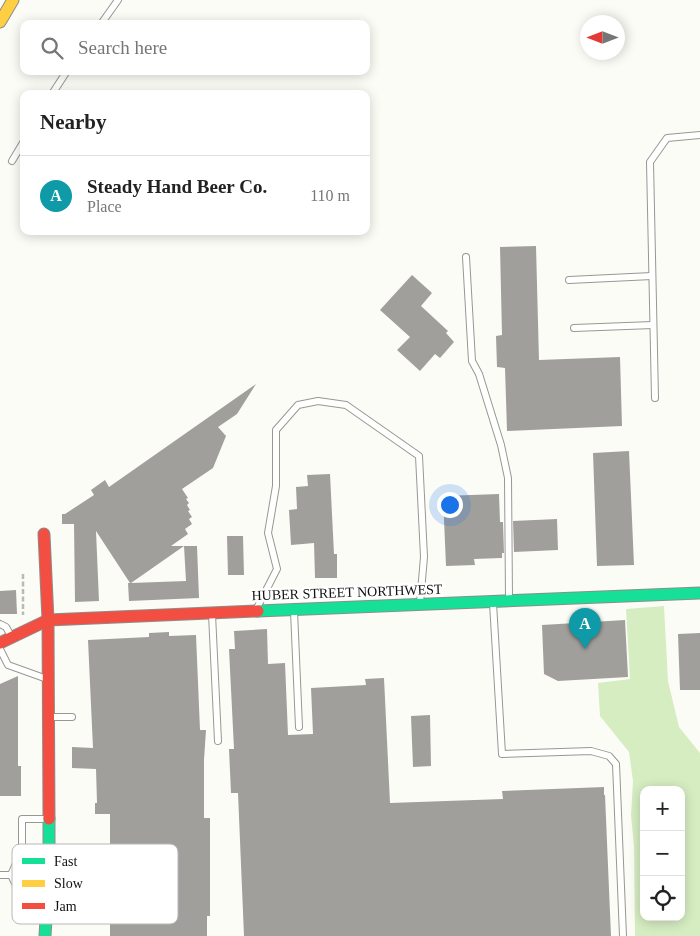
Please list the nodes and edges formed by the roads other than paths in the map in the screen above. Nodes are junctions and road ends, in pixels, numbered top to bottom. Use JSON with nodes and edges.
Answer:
{"nodes":[{"id":1,"x":13,"y":0,"type":"edge"},
{"id":2,"x":118,"y":0,"type":"edge"},
{"id":3,"x":104,"y":20,"type":"edge"},
{"id":4,"x":0,"y":22,"type":"edge"},
{"id":5,"x":64,"y":75,"type":"edge"},
{"id":6,"x":55,"y":90,"type":"edge"},
{"id":7,"x":700,"y":135,"type":"edge"},
{"id":8,"x":20,"y":148,"type":"edge"},
{"id":9,"x":12,"y":161,"type":"dead end"},
{"id":10,"x":466,"y":257,"type":"dead end"},
{"id":11,"x":652,"y":276,"type":"junction"},
{"id":12,"x":569,"y":280,"type":"dead end"},
{"id":13,"x":654,"y":325,"type":"junction"},
{"id":14,"x":574,"y":328,"type":"dead end"},
{"id":15,"x":655,"y":398,"type":"dead end"},
{"id":16,"x":44,"y":534,"type":"dead end"},
{"id":17,"x":700,"y":593,"type":"edge"},
{"id":18,"x":509,"y":600,"type":"junction"},
{"id":19,"x":493,"y":601,"type":"junction"},
{"id":20,"x":419,"y":604,"type":"junction"},
{"id":21,"x":294,"y":609,"type":"junction"},
{"id":22,"x":256,"y":611,"type":"junction"},
{"id":23,"x":212,"y":613,"type":"junction"},
{"id":24,"x":48,"y":620,"type":"junction"},
{"id":25,"x":0,"y":624,"type":"edge"},
{"id":26,"x":12,"y":637,"type":"junction"},
{"id":27,"x":0,"y":643,"type":"edge"},
{"id":28,"x":0,"y":648,"type":"edge"},
{"id":29,"x":48,"y":679,"type":"junction"},
{"id":30,"x":48,"y":717,"type":"junction"},
{"id":31,"x":72,"y":717,"type":"dead end"},
{"id":32,"x":299,"y":728,"type":"dead end"},
{"id":33,"x":218,"y":741,"type":"dead end"},
{"id":34,"x":48,"y":819,"type":"junction"},
{"id":35,"x":22,"y":844,"type":"edge"},
{"id":36,"x":51,"y":844,"type":"edge"},
{"id":37,"x":11,"y":875,"type":"edge"},
{"id":38,"x":0,"y":876,"type":"edge"},
{"id":39,"x":623,"y":936,"type":"edge"}],
"edges":[{"from":1,"to":4,"type":"street"},
{"from":2,"to":3,"type":"lane"},
{"from":5,"to":6,"type":"lane"},
{"from":7,"to":11,"type":"lane"},
{"from":8,"to":9,"type":"lane"},
{"from":10,"to":18,"type":"lane"},
{"from":11,"to":12,"type":"lane"},
{"from":11,"to":13,"type":"lane"},
{"from":13,"to":14,"type":"lane"},
{"from":13,"to":15,"type":"lane"},
{"from":16,"to":24,"type":"street"},
{"from":17,"to":18,"type":"street","name":"HUBER STREET NORTHWEST"},
{"from":18,"to":19,"type":"street","name":"HUBER STREET NORTHWEST"},
{"from":19,"to":20,"type":"street","name":"HUBER STREET NORTHWEST"},
{"from":19,"to":39,"type":"lane"},
{"from":20,"to":21,"type":"street","name":"HUBER STREET NORTHWEST"},
{"from":20,"to":22,"type":"lane"},
{"from":21,"to":22,"type":"street","name":"HUBER STREET NORTHWEST"},
{"from":21,"to":32,"type":"lane"},
{"from":22,"to":23,"type":"street","name":"HUBER STREET NORTHWEST"},
{"from":23,"to":24,"type":"street","name":"HUBER STREET NORTHWEST"},
{"from":23,"to":33,"type":"lane"},
{"from":24,"to":26,"type":"street","name":"HUBER STREET NORTHWEST"},
{"from":24,"to":29,"type":"street"},
{"from":25,"to":26,"type":"lane"},
{"from":26,"to":27,"type":"street","name":"HUBER STREET NORTHWEST"},
{"from":28,"to":29,"type":"lane"},
{"from":29,"to":30,"type":"street"},
{"from":30,"to":31,"type":"lane"},
{"from":30,"to":34,"type":"street"},
{"from":34,"to":35,"type":"lane"},
{"from":34,"to":36,"type":"street"},
{"from":37,"to":38,"type":"lane"}]}
